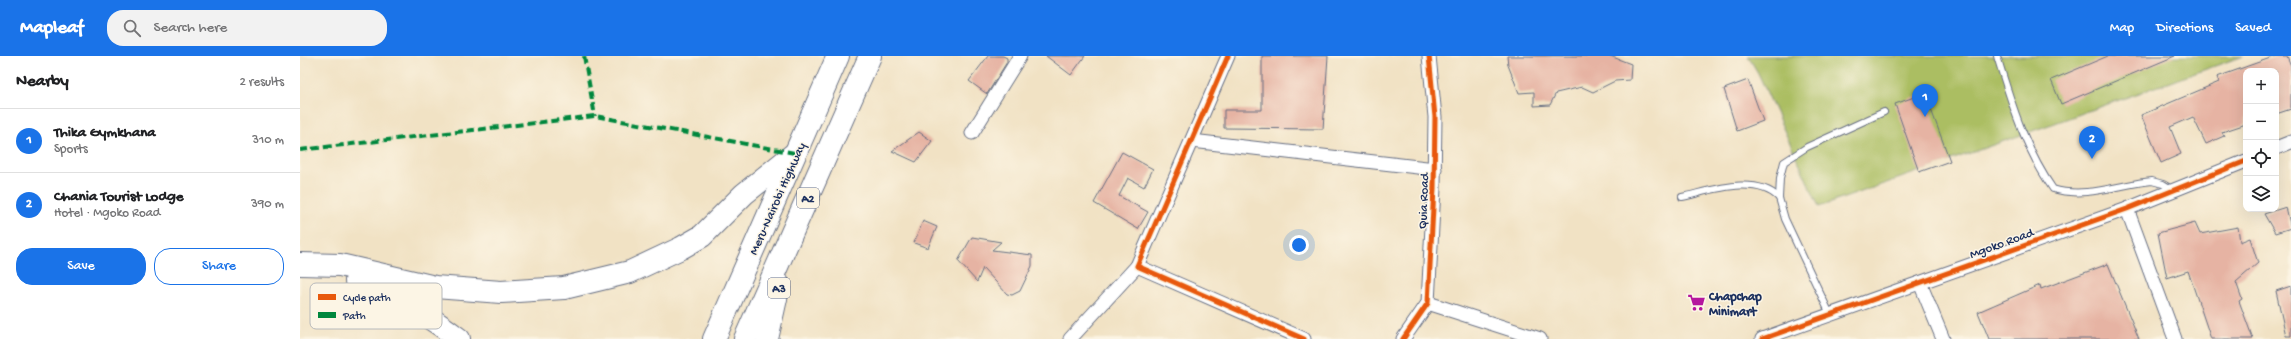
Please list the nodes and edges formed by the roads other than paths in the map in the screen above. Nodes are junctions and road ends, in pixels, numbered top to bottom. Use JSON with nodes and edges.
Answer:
{"nodes":[{"id":1,"x":838,"y":56,"type":"edge"},
{"id":2,"x":870,"y":56,"type":"edge"},
{"id":3,"x":1020,"y":56,"type":"edge"},
{"id":4,"x":1228,"y":56,"type":"edge"},
{"id":5,"x":1429,"y":56,"type":"edge"},
{"id":6,"x":1997,"y":56,"type":"edge"},
{"id":7,"x":1884,"y":112,"type":"dead end"},
{"id":8,"x":972,"y":133,"type":"dead end"},
{"id":9,"x":1192,"y":141,"type":"junction"},
{"id":10,"x":2291,"y":142,"type":"edge"},
{"id":11,"x":2279,"y":147,"type":"edge"},
{"id":12,"x":795,"y":153,"type":"junction"},
{"id":13,"x":2243,"y":162,"type":"edge"},
{"id":14,"x":1435,"y":169,"type":"junction"},
{"id":15,"x":2173,"y":190,"type":"junction"},
{"id":16,"x":1682,"y":196,"type":"dead end"},
{"id":17,"x":1779,"y":198,"type":"junction"},
{"id":18,"x":2127,"y":209,"type":"junction"},
{"id":19,"x":790,"y":237,"type":"junction"},
{"id":20,"x":300,"y":266,"type":"edge"},
{"id":21,"x":1137,"y":266,"type":"junction"},
{"id":22,"x":362,"y":283,"type":"edge"},
{"id":23,"x":417,"y":283,"type":"edge"},
{"id":24,"x":1920,"y":283,"type":"junction"},
{"id":25,"x":442,"y":288,"type":"edge"},
{"id":26,"x":1428,"y":303,"type":"junction"},
{"id":27,"x":1830,"y":314,"type":"junction"},
{"id":28,"x":442,"y":326,"type":"edge"},
{"id":29,"x":459,"y":339,"type":"edge"},
{"id":30,"x":714,"y":339,"type":"edge"},
{"id":31,"x":745,"y":339,"type":"edge"},
{"id":32,"x":767,"y":339,"type":"edge"},
{"id":33,"x":1070,"y":339,"type":"edge"},
{"id":34,"x":1304,"y":339,"type":"edge"},
{"id":35,"x":1403,"y":339,"type":"edge"},
{"id":36,"x":1540,"y":339,"type":"edge"},
{"id":37,"x":1762,"y":339,"type":"edge"},
{"id":38,"x":1943,"y":339,"type":"edge"},
{"id":39,"x":2175,"y":339,"type":"edge"}],
"edges":[{"from":1,"to":12,"type":"highway","name":"Meru-Nairobi Highway","number":"A2"},
{"from":2,"to":19,"type":"highway","number":"A2"},
{"from":3,"to":8,"type":"street"},
{"from":4,"to":9,"type":"street"},
{"from":5,"to":14,"type":"street","name":"Quia Road"},
{"from":6,"to":15,"type":"lane"},
{"from":7,"to":17,"type":"lane"},
{"from":9,"to":14,"type":"street"},
{"from":9,"to":21,"type":"street"},
{"from":10,"to":11,"type":"street"},
{"from":12,"to":25,"type":"highway"},
{"from":12,"to":30,"type":"highway","name":"Meru-Nairobi Highway","number":"A2"},
{"from":13,"to":15,"type":"street","name":"Mgoko Road"},
{"from":14,"to":26,"type":"street","name":"Quia Road"},
{"from":15,"to":18,"type":"street","name":"Mgoko Road"},
{"from":16,"to":17,"type":"lane"},
{"from":17,"to":27,"type":"lane"},
{"from":18,"to":24,"type":"street","name":"Mgoko Road"},
{"from":18,"to":39,"type":"street"},
{"from":19,"to":31,"type":"highway","number":"A2"},
{"from":19,"to":32,"type":"highway","number":"A3"},
{"from":20,"to":22,"type":"highway"},
{"from":20,"to":23,"type":"highway"},
{"from":21,"to":33,"type":"street"},
{"from":21,"to":34,"type":"street"},
{"from":24,"to":27,"type":"street","name":"Mgoko Road"},
{"from":24,"to":38,"type":"street"},
{"from":26,"to":35,"type":"street"},
{"from":26,"to":36,"type":"street"},
{"from":27,"to":37,"type":"street","name":"Mgoko Road"},
{"from":28,"to":29,"type":"highway"}]}
